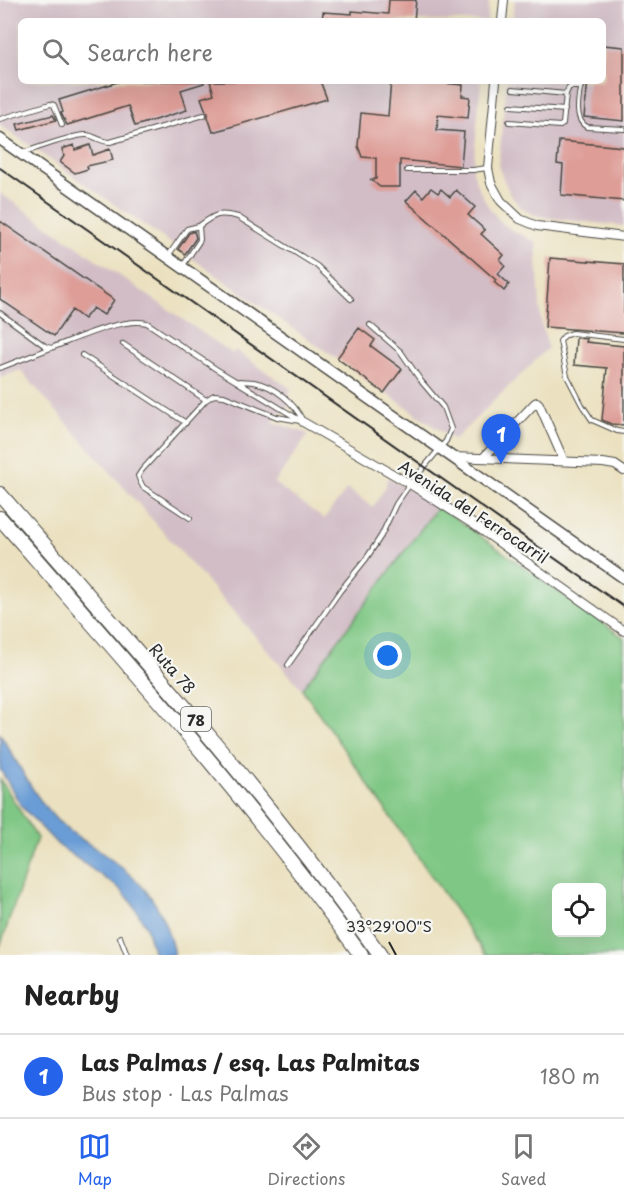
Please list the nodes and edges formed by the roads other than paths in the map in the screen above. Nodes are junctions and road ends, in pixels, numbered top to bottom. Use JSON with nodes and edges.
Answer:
{"nodes":[{"id":1,"x":504,"y":0,"type":"edge"},
{"id":2,"x":502,"y":18,"type":"edge"},
{"id":3,"x":496,"y":84,"type":"edge"},
{"id":4,"x":581,"y":84,"type":"edge"},
{"id":5,"x":513,"y":88,"type":"dead end"},
{"id":6,"x":566,"y":94,"type":"junction"},
{"id":7,"x":511,"y":106,"type":"dead end"},
{"id":8,"x":565,"y":110,"type":"junction"},
{"id":9,"x":204,"y":115,"type":"dead end"},
{"id":10,"x":0,"y":119,"type":"edge"},
{"id":11,"x":509,"y":122,"type":"dead end"},
{"id":12,"x":62,"y":125,"type":"dead end"},
{"id":13,"x":624,"y":129,"type":"edge"},
{"id":14,"x":0,"y":139,"type":"edge"},
{"id":15,"x":21,"y":153,"type":"junction"},
{"id":16,"x":488,"y":168,"type":"junction"},
{"id":17,"x":407,"y":170,"type":"dead end"},
{"id":18,"x":199,"y":226,"type":"junction"},
{"id":19,"x":624,"y":237,"type":"edge"},
{"id":20,"x":167,"y":256,"type":"junction"},
{"id":21,"x":182,"y":267,"type":"junction"},
{"id":22,"x":351,"y":299,"type":"dead end"},
{"id":23,"x":0,"y":313,"type":"edge"},
{"id":24,"x":370,"y":325,"type":"dead end"},
{"id":25,"x":624,"y":339,"type":"edge"},
{"id":26,"x":123,"y":344,"type":"dead end"},
{"id":27,"x":51,"y":348,"type":"junction"},
{"id":28,"x":82,"y":355,"type":"dead end"},
{"id":29,"x":0,"y":368,"type":"edge"},
{"id":30,"x":238,"y":381,"type":"junction"},
{"id":31,"x":206,"y":400,"type":"junction"},
{"id":32,"x":303,"y":422,"type":"junction"},
{"id":33,"x":186,"y":423,"type":"junction"},
{"id":34,"x":624,"y":432,"type":"edge"},
{"id":35,"x":439,"y":448,"type":"junction"},
{"id":36,"x":452,"y":457,"type":"junction"},
{"id":37,"x":484,"y":457,"type":"junction"},
{"id":38,"x":564,"y":461,"type":"junction"},
{"id":39,"x":624,"y":471,"type":"edge"},
{"id":40,"x":410,"y":484,"type":"junction"},
{"id":41,"x":0,"y":494,"type":"edge"},
{"id":42,"x":0,"y":518,"type":"edge"},
{"id":43,"x":190,"y":518,"type":"dead end"},
{"id":44,"x":624,"y":578,"type":"edge"},
{"id":45,"x":624,"y":631,"type":"edge"},
{"id":46,"x":288,"y":665,"type":"dead end"},
{"id":47,"x":120,"y":937,"type":"dead end"},
{"id":48,"x":127,"y":955,"type":"edge"},
{"id":49,"x":361,"y":955,"type":"edge"},
{"id":50,"x":380,"y":955,"type":"edge"}],
"edges":[{"from":1,"to":2,"type":"street"},
{"from":3,"to":16,"type":"street"},
{"from":4,"to":6,"type":"lane"},
{"from":4,"to":13,"type":"lane"},
{"from":5,"to":6,"type":"lane"},
{"from":6,"to":8,"type":"lane"},
{"from":7,"to":8,"type":"lane"},
{"from":8,"to":11,"type":"lane"},
{"from":9,"to":15,"type":"lane"},
{"from":10,"to":12,"type":"lane"},
{"from":14,"to":15,"type":"main road"},
{"from":15,"to":20,"type":"main road"},
{"from":16,"to":17,"type":"lane"},
{"from":16,"to":19,"type":"street"},
{"from":18,"to":20,"type":"lane"},
{"from":18,"to":21,"type":"lane"},
{"from":18,"to":22,"type":"lane"},
{"from":20,"to":21,"type":"main road"},
{"from":21,"to":35,"type":"main road"},
{"from":23,"to":27,"type":"lane"},
{"from":24,"to":35,"type":"lane"},
{"from":25,"to":34,"type":"lane"},
{"from":26,"to":31,"type":"lane"},
{"from":27,"to":29,"type":"lane"},
{"from":27,"to":30,"type":"lane"},
{"from":28,"to":33,"type":"lane"},
{"from":30,"to":32,"type":"lane"},
{"from":30,"to":32,"type":"lane"},
{"from":31,"to":32,"type":"lane"},
{"from":31,"to":33,"type":"lane"},
{"from":32,"to":40,"type":"street","name":"Avenida del Ferrocarril"},
{"from":33,"to":43,"type":"lane"},
{"from":35,"to":36,"type":"main road"},
{"from":35,"to":40,"type":"lane"},
{"from":36,"to":37,"type":"street"},
{"from":36,"to":44,"type":"main road"},
{"from":37,"to":38,"type":"street"},
{"from":37,"to":38,"type":"street"},
{"from":38,"to":39,"type":"street"},
{"from":40,"to":45,"type":"street","name":"Avenida del Ferrocarril"},
{"from":40,"to":46,"type":"lane"},
{"from":41,"to":50,"type":"highway","name":"Ruta 78","number":"78"},
{"from":42,"to":49,"type":"highway","name":"Ruta 78","number":"78"},
{"from":47,"to":48,"type":"lane"}]}
